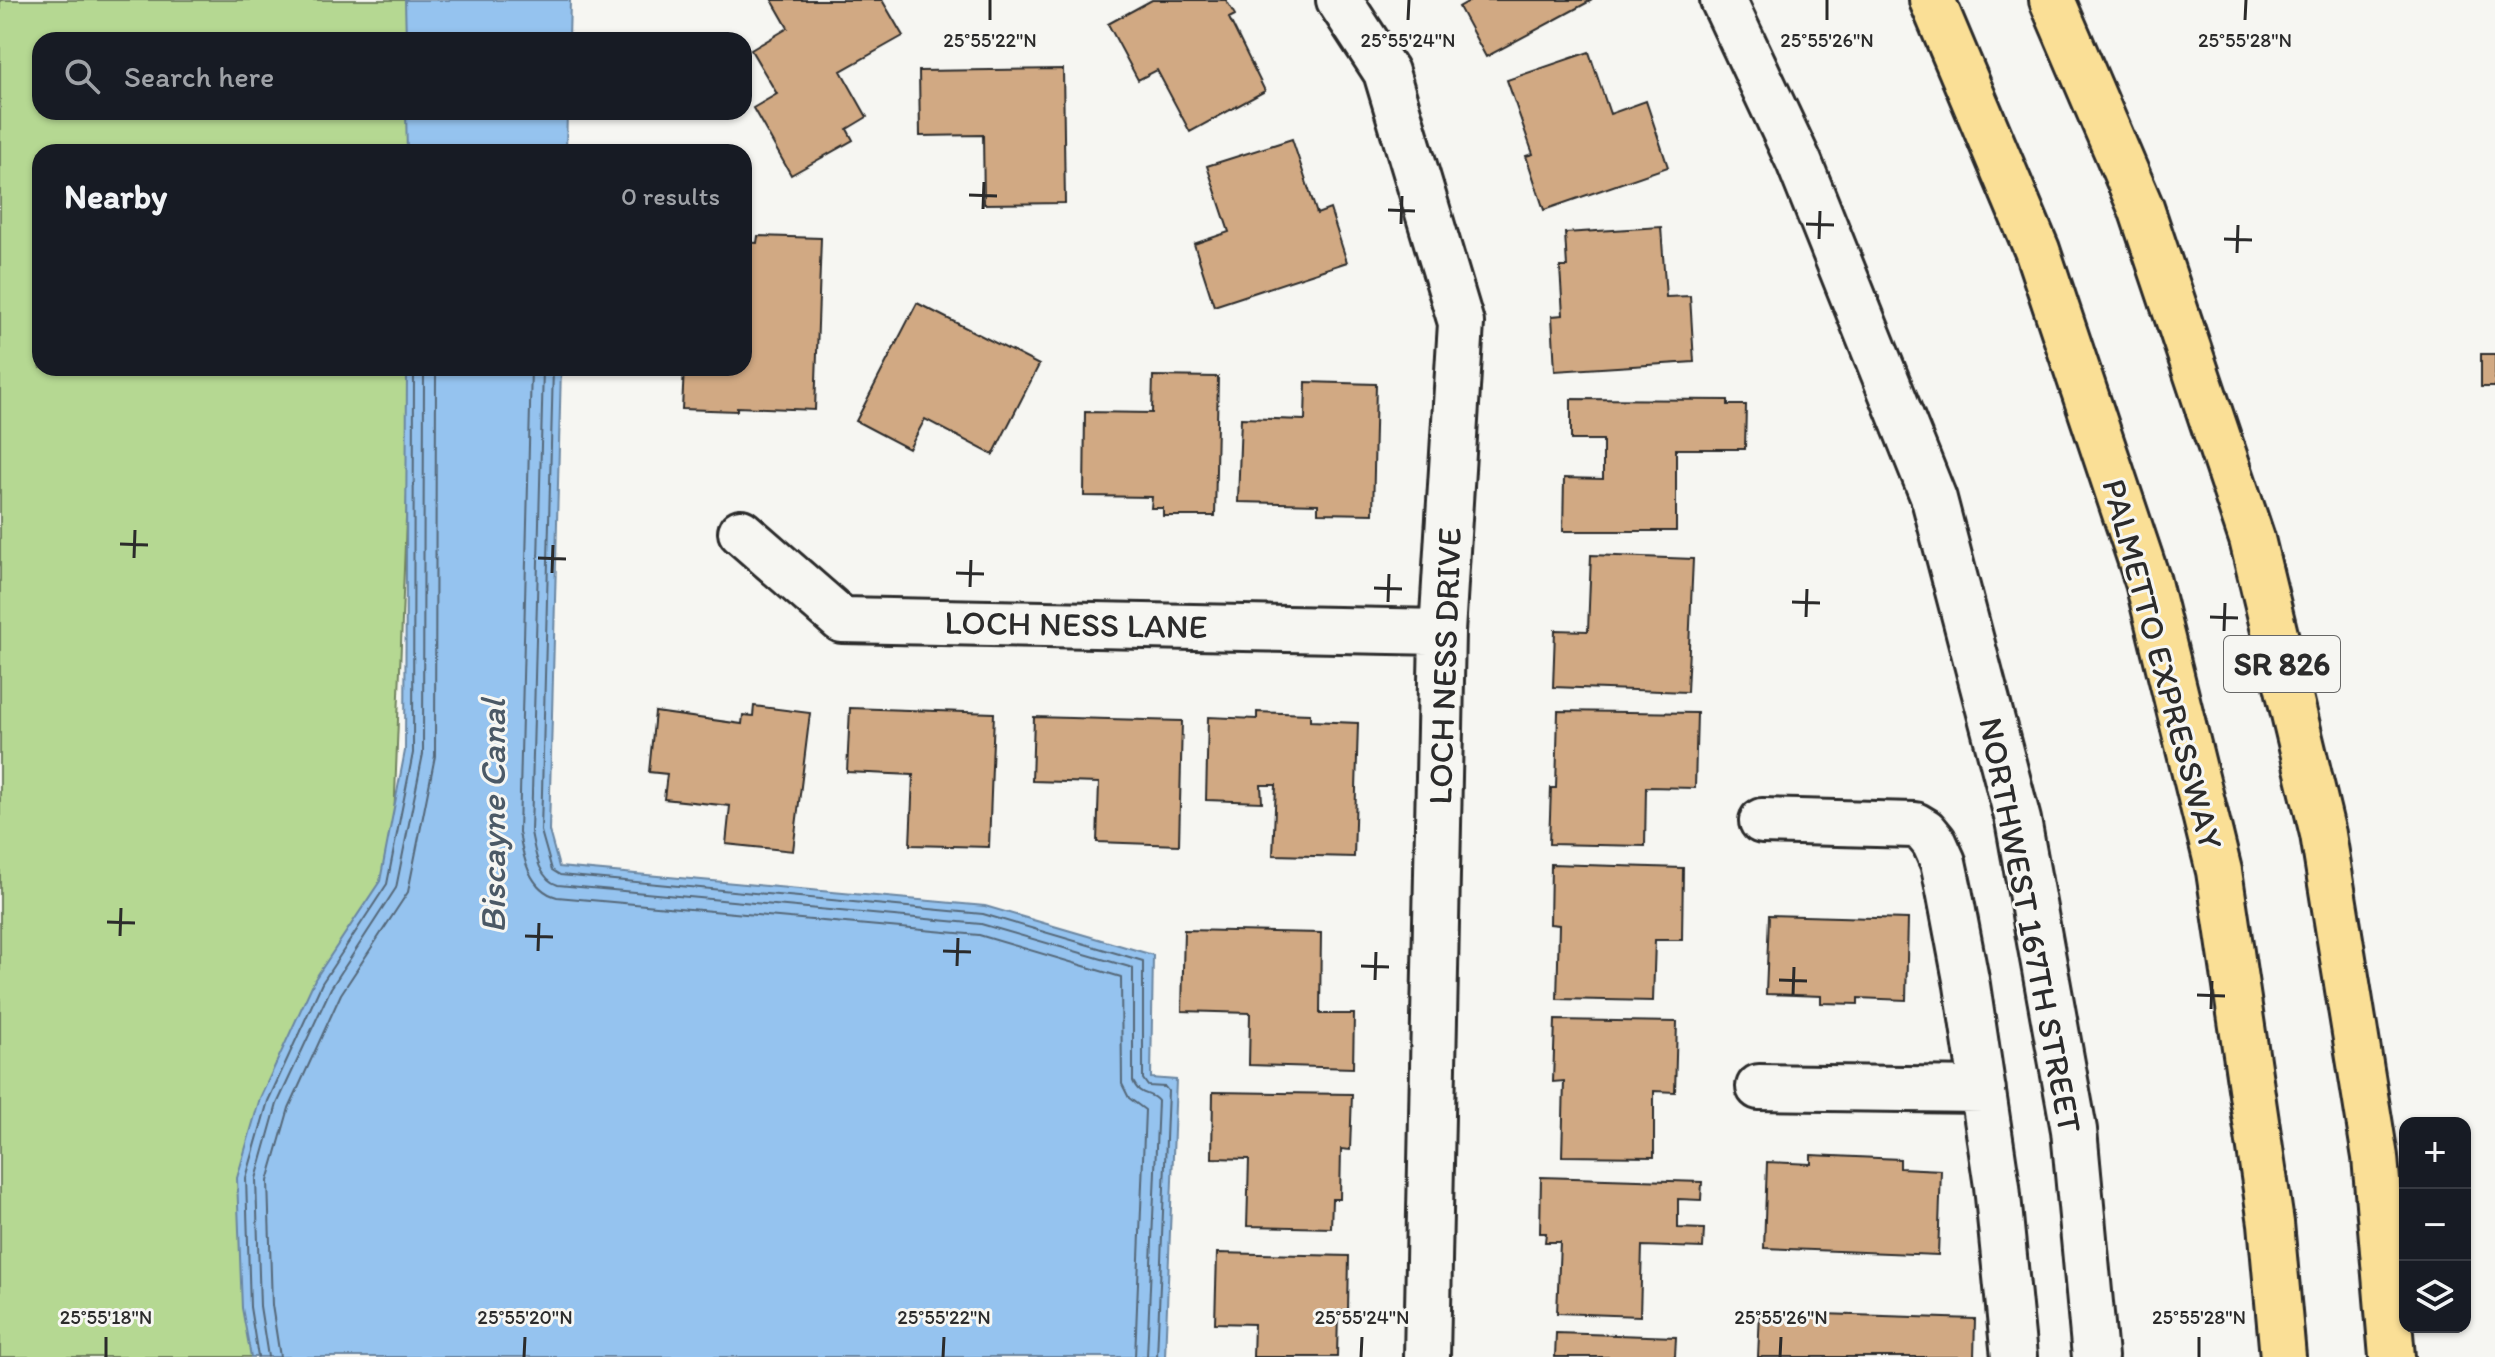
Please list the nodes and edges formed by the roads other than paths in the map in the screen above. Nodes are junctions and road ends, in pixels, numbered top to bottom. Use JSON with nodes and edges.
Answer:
{"nodes":[{"id":1,"x":1339,"y":0,"type":"edge"},
{"id":2,"x":1723,"y":0,"type":"edge"},
{"id":3,"x":1932,"y":0,"type":"edge"},
{"id":4,"x":2052,"y":0,"type":"edge"},
{"id":5,"x":741,"y":532,"type":"dead end"},
{"id":6,"x":1442,"y":632,"type":"junction"},
{"id":7,"x":1762,"y":821,"type":"dead end"},
{"id":8,"x":1759,"y":1087,"type":"dead end"},
{"id":9,"x":1983,"y":1090,"type":"junction"},
{"id":10,"x":1427,"y":1357,"type":"edge"},
{"id":11,"x":2014,"y":1357,"type":"edge"},
{"id":12,"x":2095,"y":1357,"type":"edge"},
{"id":13,"x":2283,"y":1357,"type":"edge"},
{"id":14,"x":2392,"y":1357,"type":"edge"}],
"edges":[{"from":1,"to":6,"type":"street","name":"LOCH NESS DRIVE"},
{"from":2,"to":12,"type":"street","name":"NORTHWEST 167TH STREET"},
{"from":3,"to":13,"type":"highway","name":"PALMETTO EXPRESSWAY","number":"SR 826"},
{"from":4,"to":14,"type":"highway","number":"SR 826"},
{"from":5,"to":6,"type":"street","name":"LOCH NESS LANE"},
{"from":6,"to":10,"type":"street","name":"LOCH NESS DRIVE"},
{"from":7,"to":9,"type":"street"},
{"from":8,"to":9,"type":"street"},
{"from":9,"to":11,"type":"street"}]}
